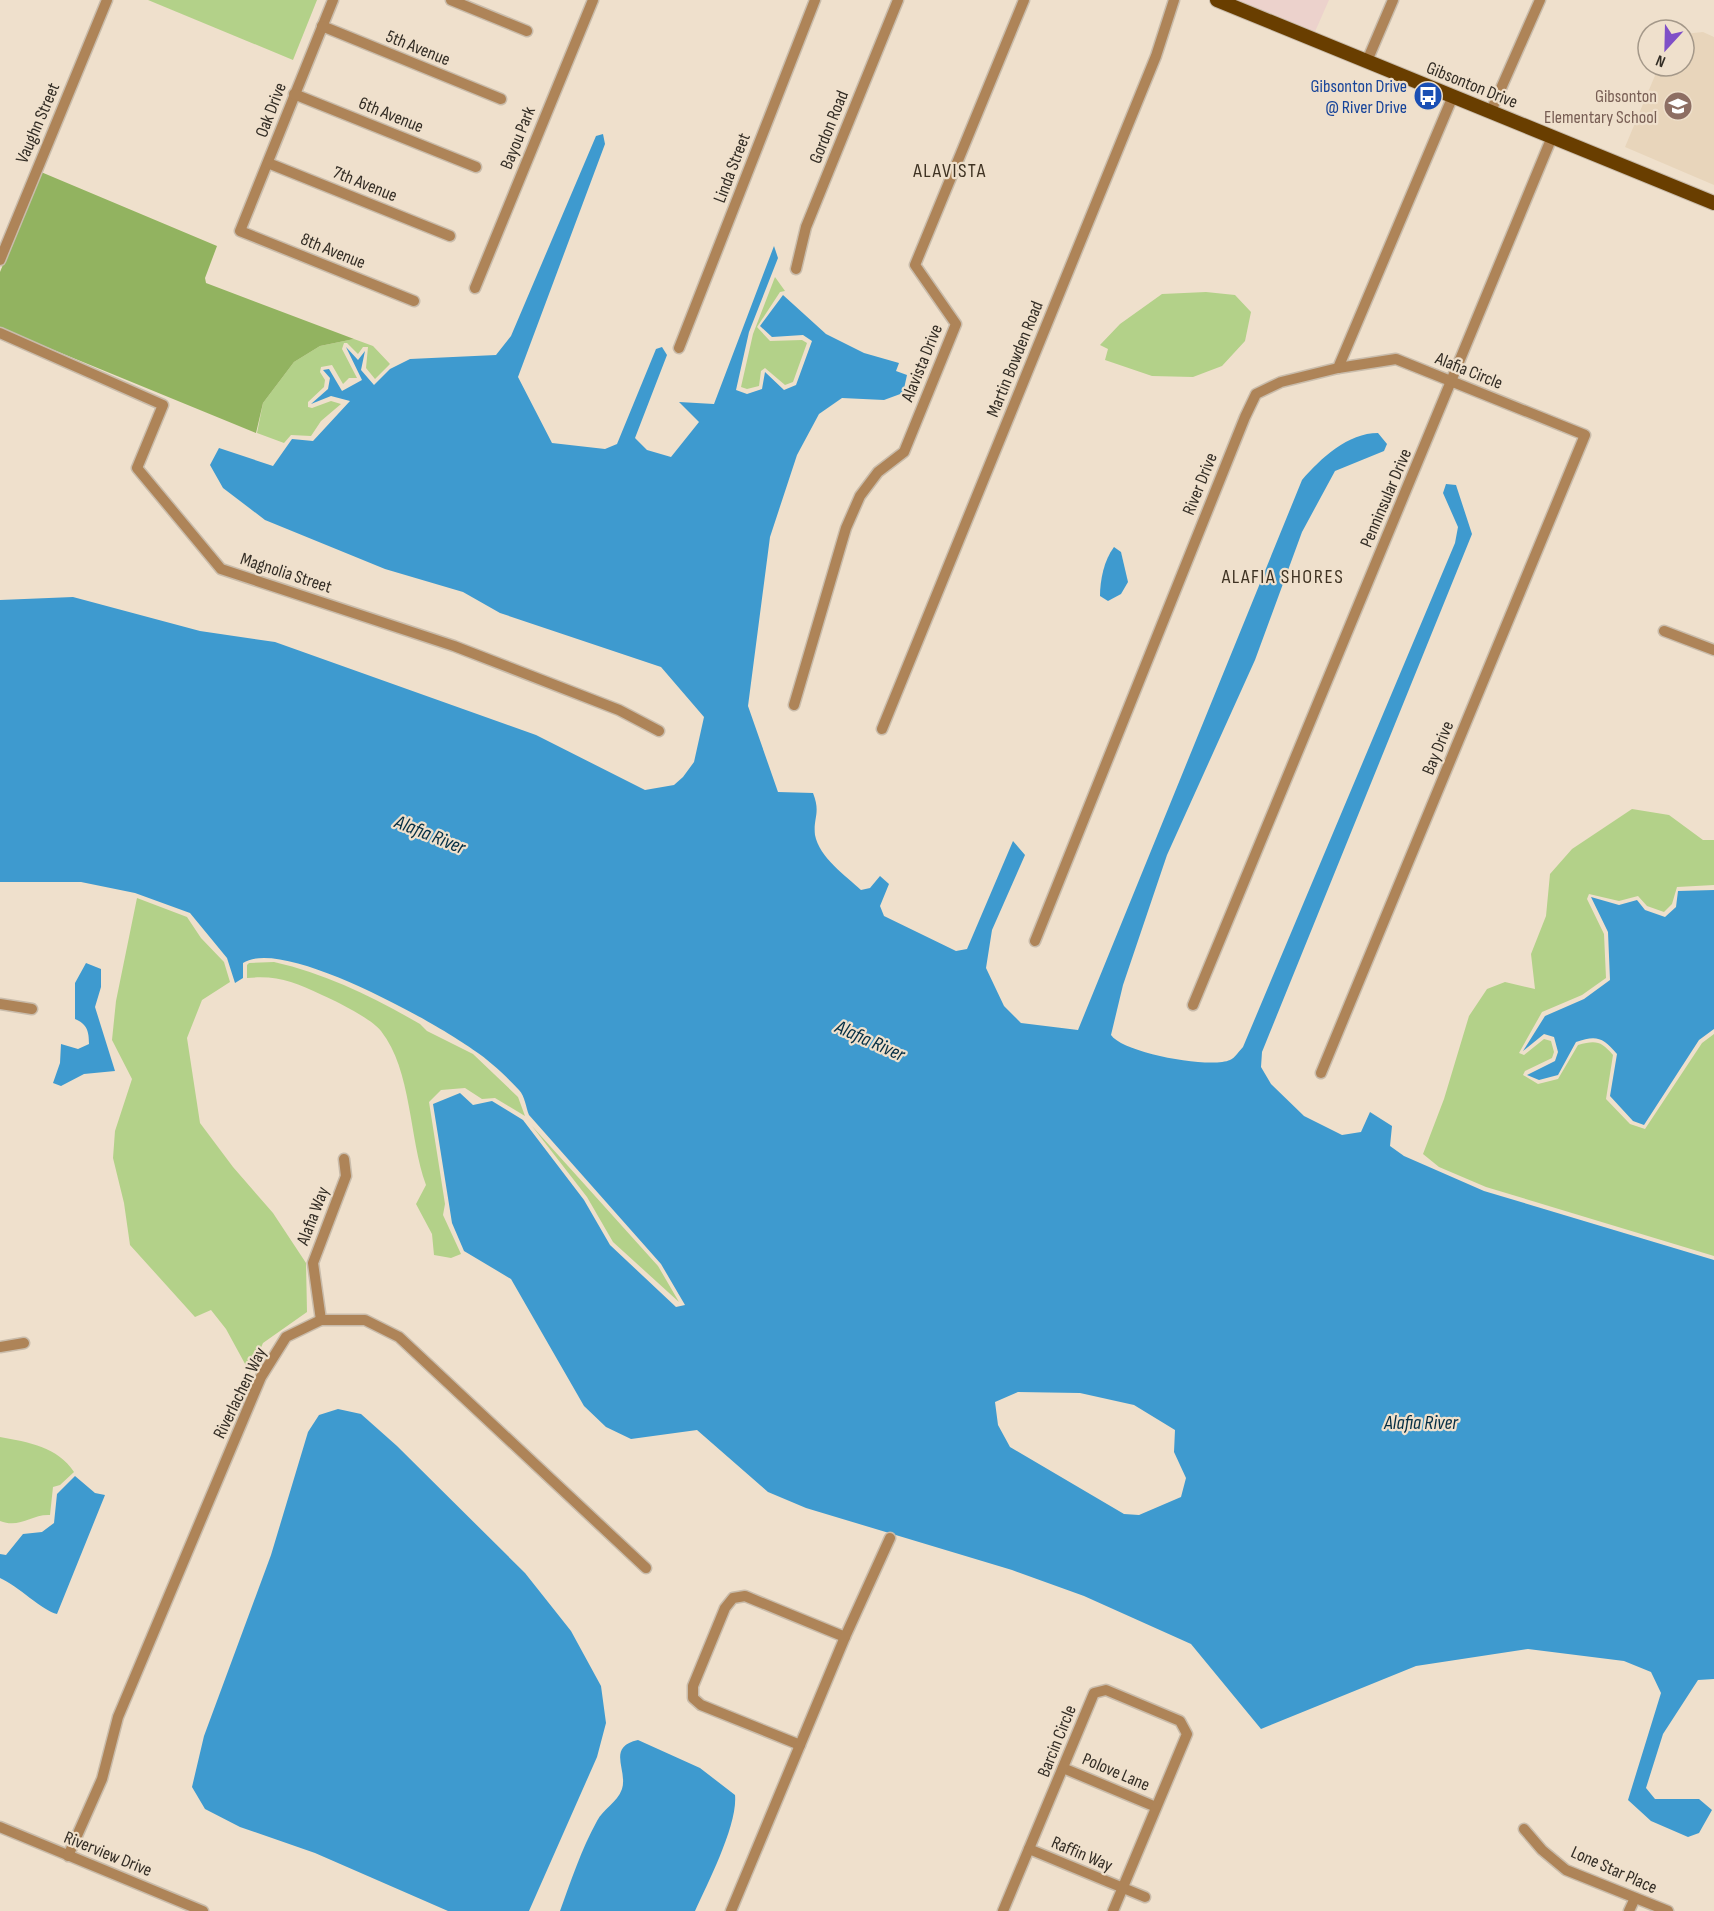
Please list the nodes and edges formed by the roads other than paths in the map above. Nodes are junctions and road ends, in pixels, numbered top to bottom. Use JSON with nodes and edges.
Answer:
{"nodes":[{"id":1,"x":107,"y":0,"type":"edge"},
{"id":2,"x":333,"y":0,"type":"edge"},
{"id":3,"x":451,"y":0,"type":"edge"},
{"id":4,"x":593,"y":0,"type":"edge"},
{"id":5,"x":815,"y":0,"type":"edge"},
{"id":6,"x":898,"y":0,"type":"edge"},
{"id":7,"x":1024,"y":0,"type":"edge"},
{"id":8,"x":1174,"y":0,"type":"edge"},
{"id":9,"x":1217,"y":0,"type":"edge"},
{"id":10,"x":1393,"y":0,"type":"edge"},
{"id":11,"x":1540,"y":0,"type":"edge"},
{"id":12,"x":322,"y":26,"type":"junction"},
{"id":13,"x":527,"y":31,"type":"dead end"},
{"id":14,"x":1367,"y":61,"type":"junction"},
{"id":15,"x":294,"y":94,"type":"junction"},
{"id":16,"x":1452,"y":96,"type":"junction"},
{"id":17,"x":501,"y":99,"type":"dead end"},
{"id":18,"x":1491,"y":111,"type":"junction"},
{"id":19,"x":1552,"y":137,"type":"junction"},
{"id":20,"x":268,"y":163,"type":"junction"},
{"id":21,"x":476,"y":167,"type":"dead end"},
{"id":22,"x":1714,"y":203,"type":"edge"},
{"id":23,"x":240,"y":231,"type":"joint"},
{"id":24,"x":4,"y":236,"type":"edge"},
{"id":25,"x":450,"y":236,"type":"dead end"},
{"id":26,"x":0,"y":260,"type":"edge"},
{"id":27,"x":796,"y":269,"type":"dead end"},
{"id":28,"x":475,"y":288,"type":"dead end"},
{"id":29,"x":414,"y":301,"type":"dead end"},
{"id":30,"x":0,"y":333,"type":"edge"},
{"id":31,"x":679,"y":348,"type":"dead end"},
{"id":32,"x":1338,"y":368,"type":"junction"},
{"id":33,"x":1452,"y":382,"type":"junction"},
{"id":34,"x":1585,"y":435,"type":"joint"},
{"id":35,"x":1665,"y":631,"type":"dead end"},
{"id":36,"x":1714,"y":650,"type":"edge"},
{"id":37,"x":794,"y":705,"type":"dead end"},
{"id":38,"x":882,"y":729,"type":"dead end"},
{"id":39,"x":658,"y":731,"type":"dead end"},
{"id":40,"x":1035,"y":941,"type":"dead end"},
{"id":41,"x":0,"y":1004,"type":"edge"},
{"id":42,"x":1193,"y":1005,"type":"dead end"},
{"id":43,"x":32,"y":1009,"type":"dead end"},
{"id":44,"x":1321,"y":1073,"type":"dead end"},
{"id":45,"x":344,"y":1159,"type":"dead end"},
{"id":46,"x":321,"y":1320,"type":"junction"},
{"id":47,"x":24,"y":1343,"type":"dead end"},
{"id":48,"x":0,"y":1347,"type":"edge"},
{"id":49,"x":890,"y":1538,"type":"dead end"},
{"id":50,"x":646,"y":1568,"type":"dead end"},
{"id":51,"x":845,"y":1637,"type":"junction"},
{"id":52,"x":800,"y":1745,"type":"junction"},
{"id":53,"x":1063,"y":1768,"type":"junction"},
{"id":54,"x":1156,"y":1807,"type":"junction"},
{"id":55,"x":0,"y":1827,"type":"edge"},
{"id":56,"x":1524,"y":1829,"type":"dead end"},
{"id":57,"x":1029,"y":1849,"type":"junction"},
{"id":58,"x":68,"y":1856,"type":"junction"},
{"id":59,"x":1122,"y":1889,"type":"junction"},
{"id":60,"x":1145,"y":1897,"type":"dead end"},
{"id":61,"x":1635,"y":1898,"type":"junction"},
{"id":62,"x":203,"y":1911,"type":"edge"},
{"id":63,"x":731,"y":1911,"type":"edge"},
{"id":64,"x":1004,"y":1911,"type":"edge"},
{"id":65,"x":1113,"y":1911,"type":"edge"},
{"id":66,"x":1629,"y":1911,"type":"edge"},
{"id":67,"x":1668,"y":1911,"type":"edge"}],
"edges":[{"from":1,"to":24,"type":"street","name":"Vaughn Street"},
{"from":2,"to":12,"type":"street","name":"Oak Drive"},
{"from":3,"to":13,"type":"street"},
{"from":4,"to":28,"type":"street","name":"Bayou Park"},
{"from":5,"to":31,"type":"street","name":"Linda Street"},
{"from":6,"to":27,"type":"street","name":"Gordon Road"},
{"from":7,"to":37,"type":"street","name":"Alavista Drive"},
{"from":8,"to":38,"type":"street","name":"Martin Bowden Road"},
{"from":9,"to":14,"type":"main road","name":"Gibsonton Drive"},
{"from":10,"to":14,"type":"street"},
{"from":11,"to":18,"type":"street"},
{"from":12,"to":15,"type":"street","name":"Oak Drive"},
{"from":12,"to":17,"type":"street","name":"5th Avenue"},
{"from":14,"to":16,"type":"main road","name":"Gibsonton Drive"},
{"from":15,"to":20,"type":"street","name":"Oak Drive"},
{"from":15,"to":21,"type":"street","name":"6th Avenue"},
{"from":16,"to":18,"type":"main road","name":"Gibsonton Drive"},
{"from":16,"to":32,"type":"street"},
{"from":18,"to":19,"type":"main road","name":"Gibsonton Drive"},
{"from":19,"to":22,"type":"main road","name":"Gibsonton Drive"},
{"from":19,"to":33,"type":"street","name":"Penninsular Drive"},
{"from":20,"to":23,"type":"street","name":"Oak Drive"},
{"from":20,"to":25,"type":"street","name":"7th Avenue"},
{"from":23,"to":29,"type":"street","name":"8th Avenue"},
{"from":24,"to":26,"type":"street","name":"Vaughn Street"},
{"from":30,"to":39,"type":"street","name":"Magnolia Street"},
{"from":32,"to":33,"type":"street","name":"Alafia Circle"},
{"from":32,"to":40,"type":"street","name":"River Drive"},
{"from":33,"to":34,"type":"street","name":"Alafia Circle"},
{"from":33,"to":42,"type":"street","name":"Penninsular Drive"},
{"from":34,"to":44,"type":"street","name":"Bay Drive"},
{"from":35,"to":36,"type":"street"},
{"from":41,"to":43,"type":"street"},
{"from":45,"to":46,"type":"street","name":"Alafia Way"},
{"from":46,"to":50,"type":"street","name":"Riverlachen Way"},
{"from":46,"to":58,"type":"street","name":"Riverlachen Way"},
{"from":47,"to":48,"type":"street"},
{"from":49,"to":51,"type":"street"},
{"from":51,"to":52,"type":"street"},
{"from":51,"to":52,"type":"street"},
{"from":52,"to":63,"type":"street"},
{"from":53,"to":54,"type":"street","name":"Polove Lane"},
{"from":53,"to":54,"type":"street","name":"Barcin Circle"},
{"from":53,"to":57,"type":"street","name":"Barcin Circle"},
{"from":54,"to":59,"type":"street","name":"Barcin Circle"},
{"from":55,"to":58,"type":"street","name":"Riverview Drive"},
{"from":56,"to":61,"type":"street","name":"Lone Star Place"},
{"from":57,"to":59,"type":"street","name":"Raffin Way"},
{"from":57,"to":64,"type":"street","name":"Barcin Circle"},
{"from":58,"to":62,"type":"street","name":"Riverview Drive"},
{"from":59,"to":60,"type":"street","name":"Raffin Way"},
{"from":59,"to":65,"type":"street","name":"Barcin Circle"},
{"from":61,"to":66,"type":"street"},
{"from":61,"to":67,"type":"street","name":"Lone Star Place"}]}
